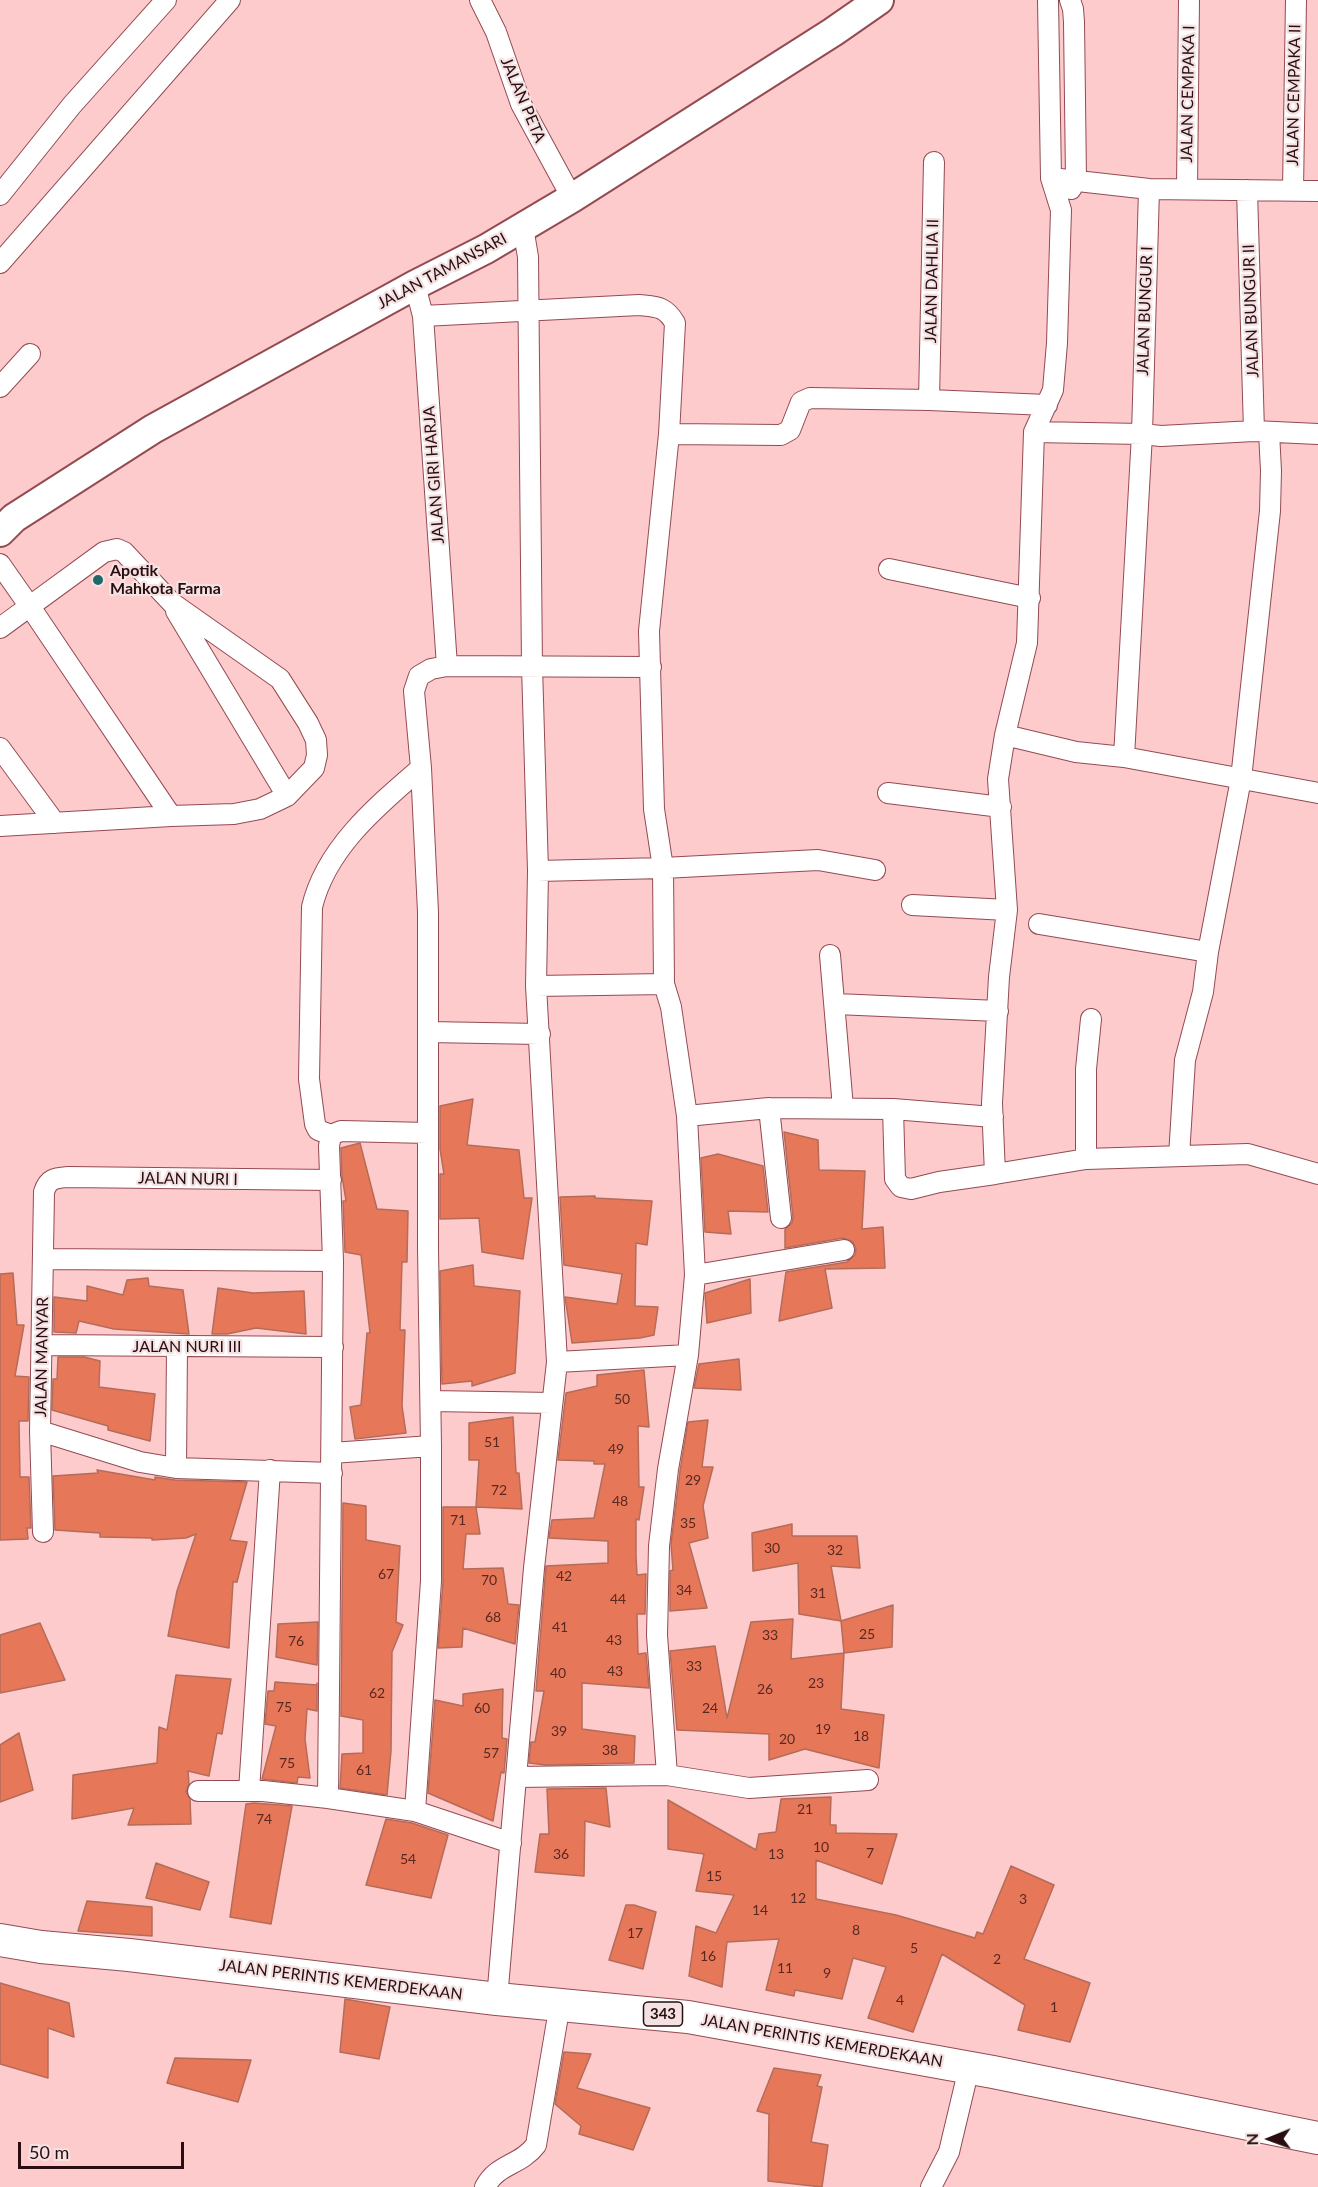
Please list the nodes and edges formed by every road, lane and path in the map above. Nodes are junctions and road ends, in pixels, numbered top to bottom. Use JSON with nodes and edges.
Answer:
{"nodes":[{"id":1,"x":166,"y":0,"type":"edge"},
{"id":2,"x":230,"y":0,"type":"edge"},
{"id":3,"x":480,"y":0,"type":"edge"},
{"id":4,"x":879,"y":0,"type":"edge"},
{"id":5,"x":1048,"y":0,"type":"edge"},
{"id":6,"x":1070,"y":0,"type":"edge"},
{"id":7,"x":1189,"y":0,"type":"edge"},
{"id":8,"x":1296,"y":0,"type":"edge"},
{"id":9,"x":934,"y":162,"type":"dead end"},
{"id":10,"x":1051,"y":178,"type":"junction"},
{"id":11,"x":1076,"y":179,"type":"junction"},
{"id":12,"x":1149,"y":189,"type":"junction"},
{"id":13,"x":1187,"y":189,"type":"junction"},
{"id":14,"x":1247,"y":190,"type":"junction"},
{"id":15,"x":1293,"y":190,"type":"junction"},
{"id":16,"x":1318,"y":191,"type":"edge"},
{"id":17,"x":0,"y":195,"type":"edge"},
{"id":18,"x":572,"y":198,"type":"junction"},
{"id":19,"x":1061,"y":210,"type":"junction"},
{"id":20,"x":523,"y":227,"type":"junction"},
{"id":21,"x":0,"y":264,"type":"edge"},
{"id":22,"x":416,"y":285,"type":"junction"},
{"id":23,"x":529,"y":311,"type":"junction"},
{"id":24,"x":423,"y":316,"type":"junction"},
{"id":25,"x":30,"y":354,"type":"dead end"},
{"id":26,"x":0,"y":387,"type":"edge"},
{"id":27,"x":929,"y":400,"type":"junction"},
{"id":28,"x":1047,"y":405,"type":"junction"},
{"id":29,"x":1034,"y":432,"type":"junction"},
{"id":30,"x":1262,"y":432,"type":"junction"},
{"id":31,"x":669,"y":434,"type":"junction"},
{"id":32,"x":1142,"y":434,"type":"junction"},
{"id":33,"x":1318,"y":434,"type":"edge"},
{"id":34,"x":5,"y":518,"type":"edge"},
{"id":35,"x":0,"y":564,"type":"edge"},
{"id":36,"x":889,"y":569,"type":"dead end"},
{"id":37,"x":1030,"y":598,"type":"junction"},
{"id":38,"x":172,"y":603,"type":"junction"},
{"id":39,"x":29,"y":606,"type":"junction"},
{"id":40,"x":0,"y":628,"type":"edge"},
{"id":41,"x":447,"y":666,"type":"junction"},
{"id":42,"x":532,"y":666,"type":"junction"},
{"id":43,"x":651,"y":667,"type":"junction"},
{"id":44,"x":1005,"y":735,"type":"junction"},
{"id":45,"x":0,"y":748,"type":"edge"},
{"id":46,"x":1124,"y":757,"type":"junction"},
{"id":47,"x":421,"y":768,"type":"junction"},
{"id":48,"x":1241,"y":779,"type":"junction"},
{"id":49,"x":888,"y":793,"type":"dead end"},
{"id":50,"x":1318,"y":793,"type":"edge"},
{"id":51,"x":287,"y":796,"type":"junction"},
{"id":52,"x":1001,"y":807,"type":"junction"},
{"id":53,"x":171,"y":816,"type":"junction"},
{"id":54,"x":55,"y":823,"type":"junction"},
{"id":55,"x":0,"y":826,"type":"edge"},
{"id":56,"x":663,"y":868,"type":"junction"},
{"id":57,"x":875,"y":870,"type":"dead end"},
{"id":58,"x":538,"y":871,"type":"junction"},
{"id":59,"x":912,"y":905,"type":"dead end"},
{"id":60,"x":1007,"y":909,"type":"junction"},
{"id":61,"x":1038,"y":924,"type":"dead end"},
{"id":62,"x":1208,"y":952,"type":"junction"},
{"id":63,"x":830,"y":955,"type":"dead end"},
{"id":64,"x":664,"y":984,"type":"junction"},
{"id":65,"x":536,"y":986,"type":"junction"},
{"id":66,"x":836,"y":1004,"type":"junction"},
{"id":67,"x":998,"y":1011,"type":"junction"},
{"id":68,"x":1091,"y":1019,"type":"dead end"},
{"id":69,"x":428,"y":1032,"type":"junction"},
{"id":70,"x":540,"y":1034,"type":"junction"},
{"id":71,"x":769,"y":1108,"type":"junction"},
{"id":72,"x":843,"y":1108,"type":"junction"},
{"id":73,"x":893,"y":1109,"type":"junction"},
{"id":74,"x":687,"y":1116,"type":"junction"},
{"id":75,"x":993,"y":1117,"type":"junction"},
{"id":76,"x":428,"y":1133,"type":"junction"},
{"id":77,"x":331,"y":1135,"type":"junction"},
{"id":78,"x":1179,"y":1156,"type":"junction"},
{"id":79,"x":1086,"y":1159,"type":"junction"},
{"id":80,"x":995,"y":1174,"type":"junction"},
{"id":81,"x":1318,"y":1174,"type":"edge"},
{"id":82,"x":331,"y":1180,"type":"junction"},
{"id":83,"x":47,"y":1182,"type":"joint"},
{"id":84,"x":781,"y":1218,"type":"dead end"},
{"id":85,"x":844,"y":1250,"type":"dead end"},
{"id":86,"x":44,"y":1259,"type":"junction"},
{"id":87,"x":333,"y":1260,"type":"junction"},
{"id":88,"x":694,"y":1275,"type":"junction"},
{"id":89,"x":42,"y":1345,"type":"junction"},
{"id":90,"x":177,"y":1347,"type":"junction"},
{"id":91,"x":333,"y":1347,"type":"junction"},
{"id":92,"x":688,"y":1355,"type":"junction"},
{"id":93,"x":556,"y":1362,"type":"junction"},
{"id":94,"x":430,"y":1401,"type":"junction"},
{"id":95,"x":552,"y":1403,"type":"junction"},
{"id":96,"x":40,"y":1431,"type":"junction"},
{"id":97,"x":431,"y":1446,"type":"junction"},
{"id":98,"x":332,"y":1453,"type":"junction"},
{"id":99,"x":176,"y":1468,"type":"junction"},
{"id":100,"x":270,"y":1470,"type":"junction"},
{"id":101,"x":332,"y":1473,"type":"junction"},
{"id":102,"x":43,"y":1532,"type":"dead end"},
{"id":103,"x":667,"y":1775,"type":"junction"},
{"id":104,"x":517,"y":1777,"type":"junction"},
{"id":105,"x":868,"y":1780,"type":"dead end"},
{"id":106,"x":198,"y":1791,"type":"dead end"},
{"id":107,"x":249,"y":1791,"type":"junction"},
{"id":108,"x":328,"y":1798,"type":"junction"},
{"id":109,"x":415,"y":1811,"type":"junction"},
{"id":110,"x":511,"y":1843,"type":"junction"},
{"id":111,"x":0,"y":1940,"type":"edge"},
{"id":112,"x":497,"y":1999,"type":"junction"},
{"id":113,"x":560,"y":2004,"type":"junction"},
{"id":114,"x":969,"y":2068,"type":"junction"},
{"id":115,"x":1318,"y":2138,"type":"edge"},
{"id":116,"x":485,"y":2187,"type":"edge"},
{"id":117,"x":932,"y":2187,"type":"edge"}],
"edges":[{"from":1,"to":17,"type":"street"},
{"from":2,"to":21,"type":"street"},
{"from":3,"to":18,"type":"street","name":"JALAN PETA"},
{"from":4,"to":18,"type":"main road","name":"JALAN TAMANSARI"},
{"from":5,"to":10,"type":"street"},
{"from":6,"to":11,"type":"street"},
{"from":7,"to":13,"type":"street","name":"JALAN CEMPAKA I"},
{"from":8,"to":15,"type":"street","name":"JALAN CEMPAKA II"},
{"from":9,"to":27,"type":"street","name":"JALAN DAHLIA II"},
{"from":10,"to":11,"type":"street"},
{"from":10,"to":19,"type":"street"},
{"from":11,"to":12,"type":"street"},
{"from":11,"to":19,"type":"street"},
{"from":12,"to":13,"type":"street"},
{"from":12,"to":32,"type":"street","name":"JALAN BUNGUR I"},
{"from":13,"to":14,"type":"street"},
{"from":14,"to":15,"type":"street"},
{"from":14,"to":30,"type":"street","name":"JALAN BUNGUR II"},
{"from":15,"to":16,"type":"street"},
{"from":18,"to":20,"type":"main road","name":"JALAN TAMANSARI"},
{"from":19,"to":28,"type":"street"},
{"from":20,"to":22,"type":"main road","name":"JALAN TAMANSARI"},
{"from":20,"to":23,"type":"street"},
{"from":22,"to":24,"type":"street","name":"JALAN GIRI HARJA"},
{"from":22,"to":34,"type":"main road","name":"JALAN TAMANSARI"},
{"from":23,"to":24,"type":"street"},
{"from":23,"to":31,"type":"street"},
{"from":23,"to":42,"type":"street"},
{"from":24,"to":41,"type":"street","name":"JALAN GIRI HARJA"},
{"from":25,"to":26,"type":"street"},
{"from":27,"to":28,"type":"street"},
{"from":27,"to":31,"type":"street"},
{"from":28,"to":29,"type":"street"},
{"from":29,"to":32,"type":"street"},
{"from":29,"to":37,"type":"street"},
{"from":30,"to":32,"type":"street"},
{"from":30,"to":33,"type":"street"},
{"from":30,"to":48,"type":"street","name":"JALAN BUNGUR II"},
{"from":31,"to":43,"type":"street"},
{"from":32,"to":46,"type":"street","name":"JALAN BUNGUR I"},
{"from":35,"to":39,"type":"street"},
{"from":36,"to":37,"type":"street"},
{"from":37,"to":44,"type":"street"},
{"from":38,"to":39,"type":"street"},
{"from":38,"to":51,"type":"street"},
{"from":38,"to":51,"type":"street"},
{"from":39,"to":40,"type":"street"},
{"from":39,"to":53,"type":"street"},
{"from":41,"to":42,"type":"street"},
{"from":41,"to":47,"type":"street"},
{"from":42,"to":43,"type":"street"},
{"from":42,"to":58,"type":"street"},
{"from":43,"to":56,"type":"street"},
{"from":44,"to":46,"type":"street"},
{"from":44,"to":52,"type":"street"},
{"from":45,"to":54,"type":"street"},
{"from":46,"to":48,"type":"street"},
{"from":47,"to":69,"type":"street"},
{"from":47,"to":77,"type":"street"},
{"from":48,"to":50,"type":"street"},
{"from":48,"to":62,"type":"street","name":"JALAN BUNGUR II"},
{"from":49,"to":52,"type":"street"},
{"from":51,"to":53,"type":"street"},
{"from":52,"to":60,"type":"street"},
{"from":53,"to":54,"type":"street"},
{"from":54,"to":55,"type":"street"},
{"from":56,"to":57,"type":"street"},
{"from":56,"to":58,"type":"street"},
{"from":56,"to":64,"type":"street"},
{"from":58,"to":65,"type":"street"},
{"from":59,"to":60,"type":"street"},
{"from":60,"to":67,"type":"street"},
{"from":61,"to":62,"type":"street"},
{"from":62,"to":78,"type":"street","name":"JALAN BUNGUR II"},
{"from":63,"to":66,"type":"street"},
{"from":64,"to":65,"type":"street"},
{"from":64,"to":74,"type":"street"},
{"from":65,"to":70,"type":"street"},
{"from":66,"to":67,"type":"street"},
{"from":66,"to":72,"type":"street"},
{"from":67,"to":75,"type":"street"},
{"from":68,"to":79,"type":"street"},
{"from":69,"to":70,"type":"street"},
{"from":69,"to":76,"type":"street"},
{"from":70,"to":93,"type":"street"},
{"from":71,"to":72,"type":"street"},
{"from":71,"to":74,"type":"street"},
{"from":71,"to":84,"type":"street"},
{"from":72,"to":73,"type":"street"},
{"from":73,"to":75,"type":"street"},
{"from":73,"to":80,"type":"street"},
{"from":74,"to":88,"type":"street"},
{"from":75,"to":80,"type":"street"},
{"from":76,"to":77,"type":"street"},
{"from":76,"to":94,"type":"street"},
{"from":77,"to":82,"type":"street"},
{"from":78,"to":79,"type":"street"},
{"from":78,"to":81,"type":"street"},
{"from":79,"to":80,"type":"street"},
{"from":82,"to":83,"type":"street","name":"JALAN NURI I"},
{"from":82,"to":87,"type":"street"},
{"from":83,"to":86,"type":"street","name":"JALAN MANYAR"},
{"from":85,"to":88,"type":"street"},
{"from":86,"to":87,"type":"street"},
{"from":86,"to":89,"type":"street","name":"JALAN MANYAR"},
{"from":87,"to":91,"type":"street"},
{"from":88,"to":92,"type":"street"},
{"from":89,"to":90,"type":"street","name":"JALAN NURI III"},
{"from":89,"to":96,"type":"street","name":"JALAN MANYAR"},
{"from":90,"to":91,"type":"street","name":"JALAN NURI III"},
{"from":90,"to":99,"type":"street"},
{"from":91,"to":98,"type":"street"},
{"from":92,"to":93,"type":"street"},
{"from":92,"to":103,"type":"street"},
{"from":93,"to":95,"type":"street"},
{"from":94,"to":95,"type":"street"},
{"from":94,"to":97,"type":"street"},
{"from":95,"to":104,"type":"street"},
{"from":96,"to":99,"type":"street"},
{"from":96,"to":102,"type":"street","name":"JALAN MANYAR"},
{"from":97,"to":98,"type":"street"},
{"from":97,"to":109,"type":"street"},
{"from":98,"to":101,"type":"street"},
{"from":99,"to":100,"type":"street"},
{"from":100,"to":101,"type":"street"},
{"from":100,"to":107,"type":"street"},
{"from":101,"to":108,"type":"street"},
{"from":103,"to":104,"type":"street"},
{"from":103,"to":105,"type":"street"},
{"from":104,"to":110,"type":"street"},
{"from":106,"to":107,"type":"street"},
{"from":107,"to":108,"type":"street"},
{"from":108,"to":109,"type":"street"},
{"from":109,"to":110,"type":"street"},
{"from":110,"to":112,"type":"street"},
{"from":111,"to":112,"type":"main road","name":"JALAN PERINTIS KEMERDEKAAN","number":"343"},
{"from":112,"to":113,"type":"main road","name":"JALAN PERINTIS KEMERDEKAAN","number":"343"},
{"from":113,"to":114,"type":"main road","name":"JALAN PERINTIS KEMERDEKAAN","number":"343"},
{"from":113,"to":116,"type":"street"},
{"from":114,"to":115,"type":"main road","name":"JALAN PERINTIS KEMERDEKAAN","number":"343"},
{"from":114,"to":117,"type":"street"}]}
